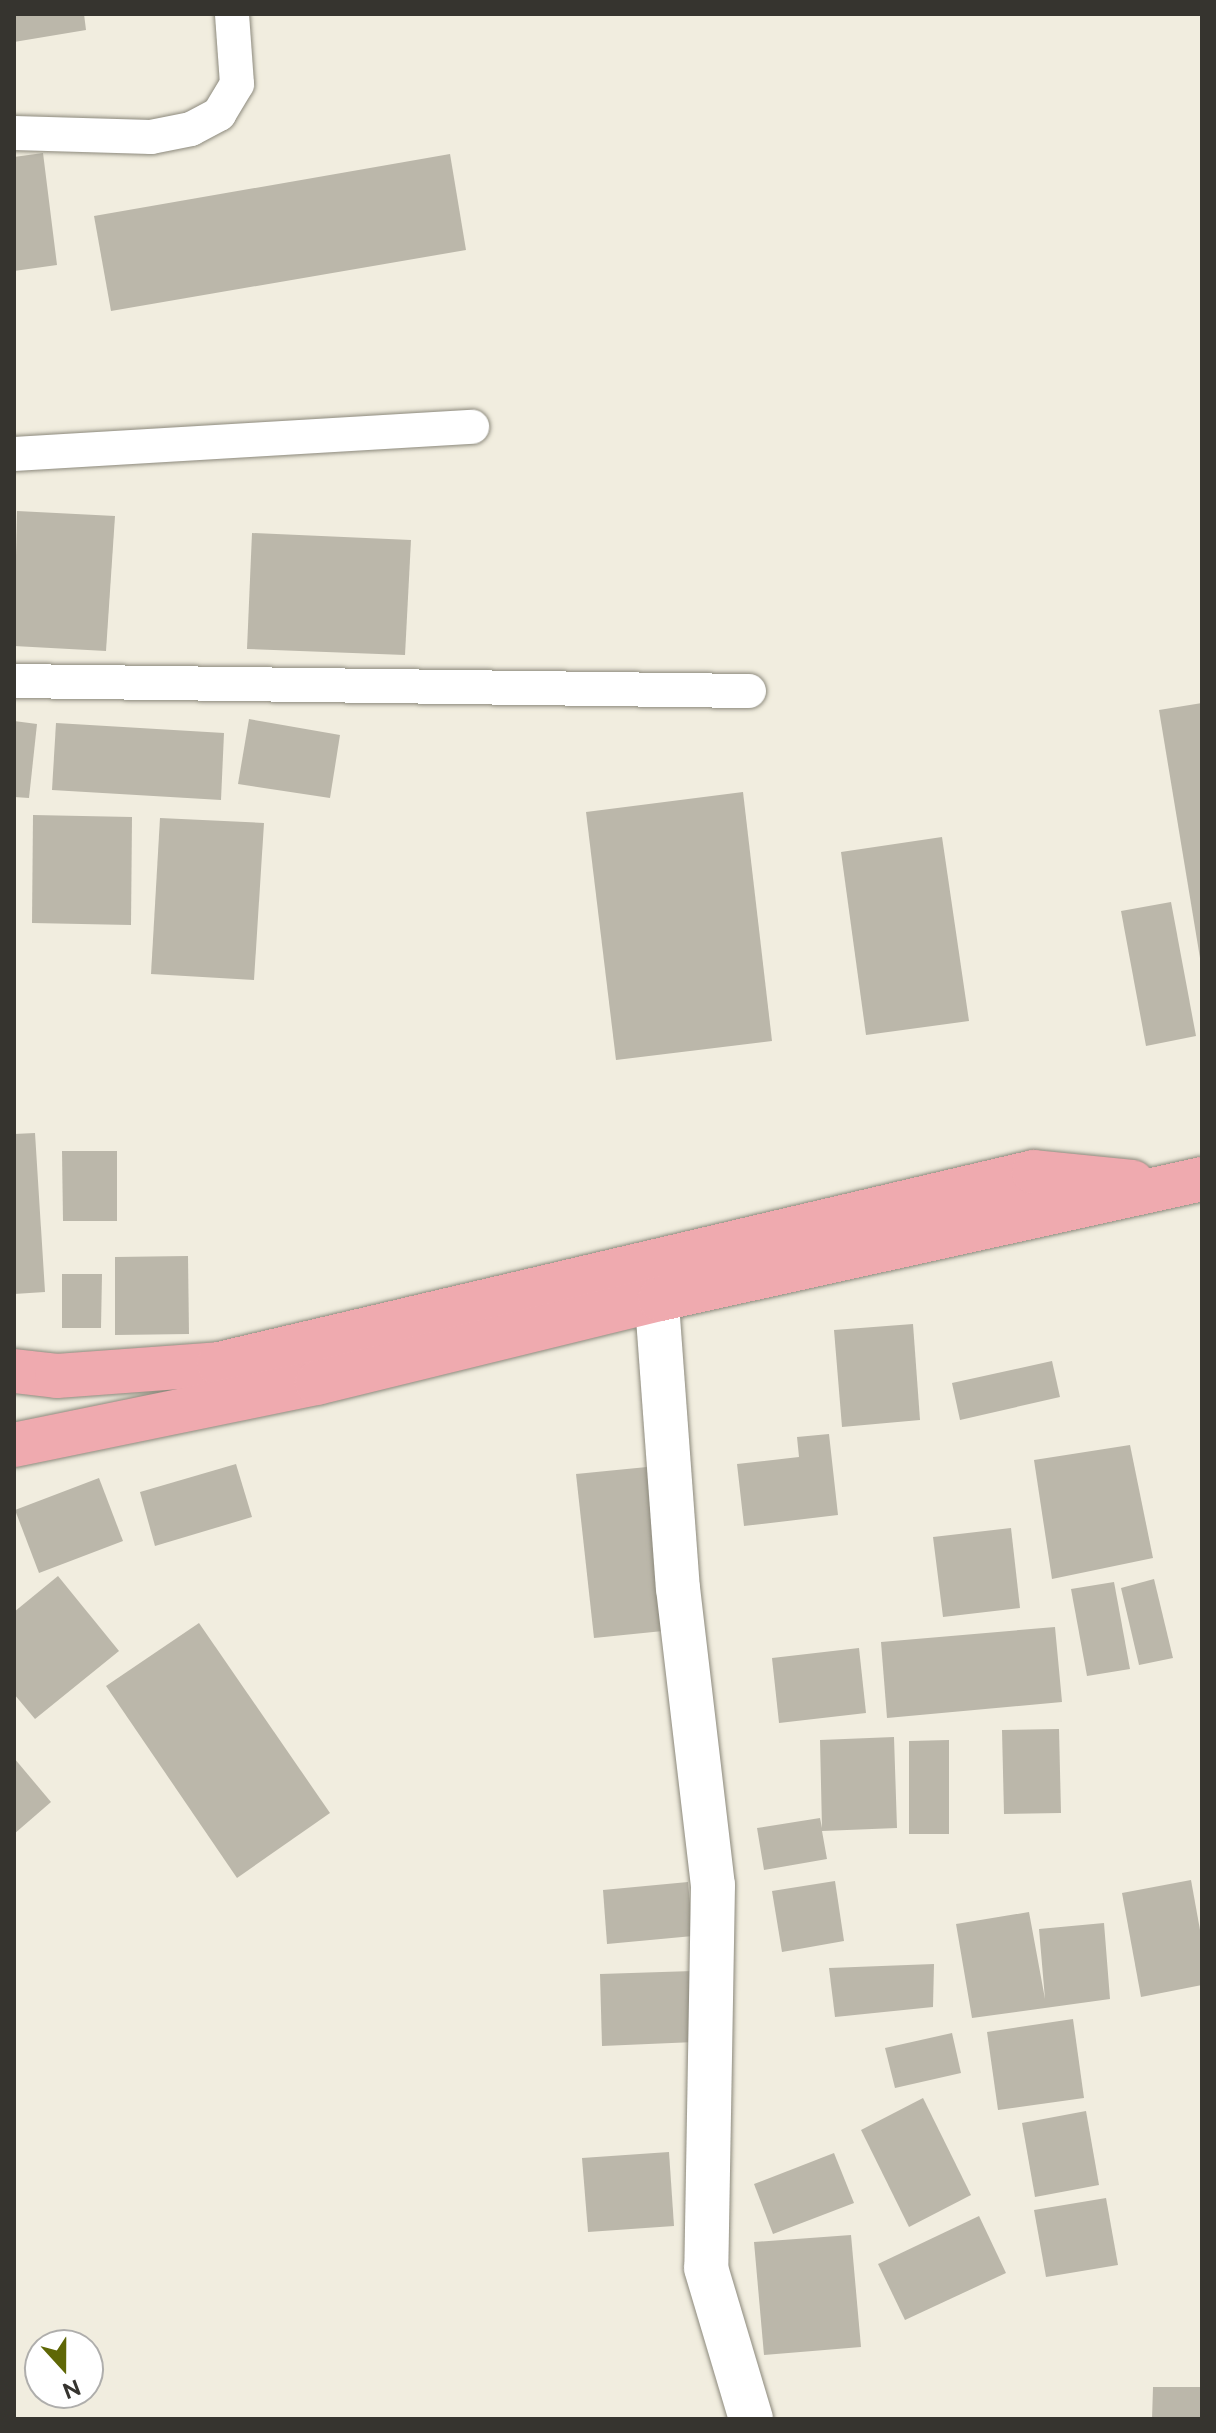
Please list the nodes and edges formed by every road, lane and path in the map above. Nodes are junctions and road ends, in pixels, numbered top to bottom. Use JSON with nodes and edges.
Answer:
{"nodes":[{"id":1,"x":232,"y":14,"type":"edge"},
{"id":2,"x":14,"y":133,"type":"edge"},
{"id":3,"x":472,"y":427,"type":"dead end"},
{"id":4,"x":14,"y":454,"type":"edge"},
{"id":5,"x":14,"y":681,"type":"edge"},
{"id":6,"x":749,"y":691,"type":"dead end"},
{"id":7,"x":1185,"y":1183,"type":"edge"},
{"id":8,"x":657,"y":1280,"type":"junction"},
{"id":9,"x":14,"y":1371,"type":"edge"},
{"id":10,"x":14,"y":1445,"type":"edge"},
{"id":11,"x":751,"y":2419,"type":"edge"}],
"edges":[{"from":1,"to":2,"type":"lane"},
{"from":3,"to":4,"type":"lane"},
{"from":5,"to":6,"type":"lane"},
{"from":7,"to":8,"type":"main road"},
{"from":8,"to":9,"type":"main road"},
{"from":8,"to":10,"type":"main road"},
{"from":8,"to":11,"type":"street"}]}
